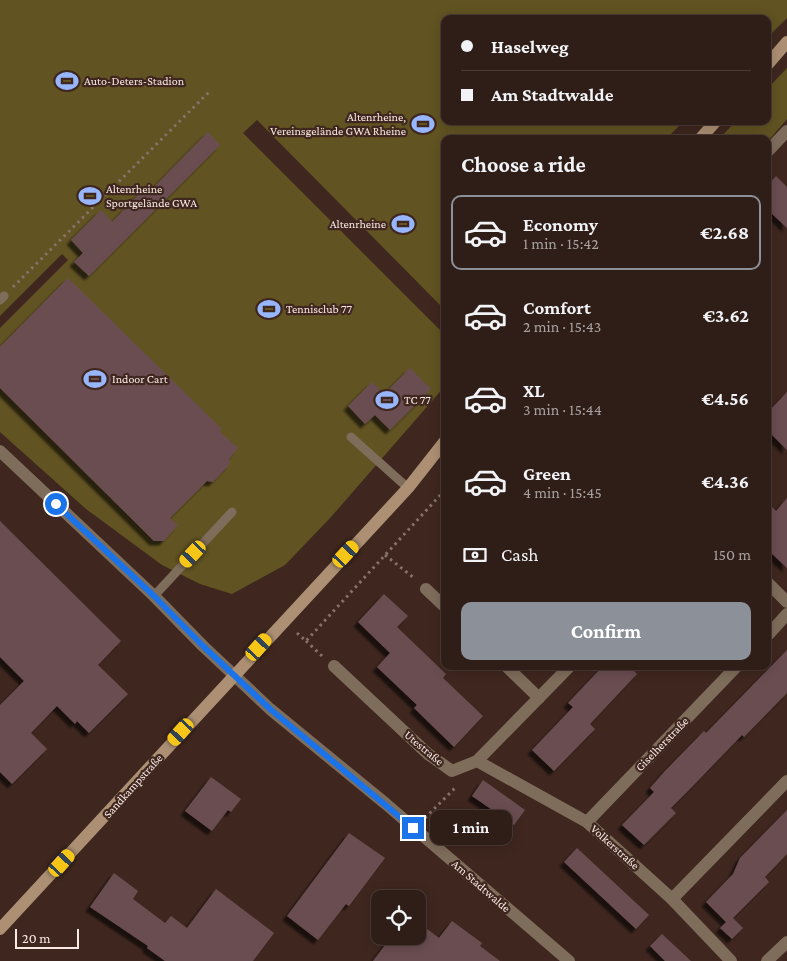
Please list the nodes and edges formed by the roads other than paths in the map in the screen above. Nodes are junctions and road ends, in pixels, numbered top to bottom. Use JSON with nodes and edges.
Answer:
{"nodes":[{"id":1,"x":787,"y":42,"type":"edge"},
{"id":2,"x":771,"y":61,"type":"edge"},
{"id":3,"x":712,"y":125,"type":"edge"},
{"id":4,"x":787,"y":131,"type":"edge"},
{"id":5,"x":704,"y":135,"type":"edge"},
{"id":6,"x":771,"y":148,"type":"edge"},
{"id":7,"x":351,"y":437,"type":"dead end"},
{"id":8,"x":441,"y":446,"type":"edge"},
{"id":9,"x":0,"y":451,"type":"edge"},
{"id":10,"x":408,"y":488,"type":"junction"},
{"id":11,"x":232,"y":512,"type":"dead end"},
{"id":12,"x":771,"y":586,"type":"edge"},
{"id":13,"x":426,"y":589,"type":"road end"},
{"id":14,"x":154,"y":596,"type":"junction"},
{"id":15,"x":787,"y":602,"type":"edge"},
{"id":16,"x":441,"y":603,"type":"edge"},
{"id":17,"x":787,"y":614,"type":"edge"},
{"id":18,"x":771,"y":632,"type":"edge"},
{"id":19,"x":334,"y":666,"type":"dead end"},
{"id":20,"x":510,"y":670,"type":"edge"},
{"id":21,"x":566,"y":670,"type":"edge"},
{"id":22,"x":733,"y":670,"type":"edge"},
{"id":23,"x":234,"y":674,"type":"junction"},
{"id":24,"x":539,"y":698,"type":"junction"},
{"id":25,"x":477,"y":761,"type":"junction"},
{"id":26,"x":787,"y":781,"type":"edge"},
{"id":27,"x":587,"y":822,"type":"junction"},
{"id":28,"x":672,"y":899,"type":"junction"},
{"id":29,"x":0,"y":929,"type":"edge"},
{"id":30,"x":787,"y":942,"type":"edge"},
{"id":31,"x":568,"y":961,"type":"edge"},
{"id":32,"x":732,"y":961,"type":"edge"},
{"id":33,"x":767,"y":961,"type":"edge"}],
"edges":[{"from":1,"to":2,"type":"street"},
{"from":3,"to":5,"type":"street"},
{"from":4,"to":6,"type":"street"},
{"from":7,"to":10,"type":"lane"},
{"from":8,"to":10,"type":"street","name":"Sandkampstraße"},
{"from":9,"to":14,"type":"street","name":"Am Stadtwalde"},
{"from":10,"to":23,"type":"street","name":"Sandkampstraße"},
{"from":11,"to":14,"type":"lane"},
{"from":12,"to":15,"type":"street"},
{"from":13,"to":16,"type":"street"},
{"from":14,"to":23,"type":"street","name":"Am Stadtwalde"},
{"from":17,"to":18,"type":"street"},
{"from":19,"to":25,"type":"street","name":"Utestraße"},
{"from":20,"to":24,"type":"street"},
{"from":21,"to":24,"type":"street","name":"Utestraße"},
{"from":22,"to":27,"type":"street","name":"Giselherstraße"},
{"from":23,"to":29,"type":"street","name":"Sandkampstraße"},
{"from":23,"to":31,"type":"street","name":"Am Stadtwalde"},
{"from":24,"to":25,"type":"street","name":"Utestraße"},
{"from":25,"to":27,"type":"street","name":"Volkerstraße"},
{"from":26,"to":28,"type":"street"},
{"from":27,"to":28,"type":"street","name":"Volkerstraße"},
{"from":28,"to":32,"type":"street","name":"Volkerstraße"},
{"from":30,"to":33,"type":"street"}]}
